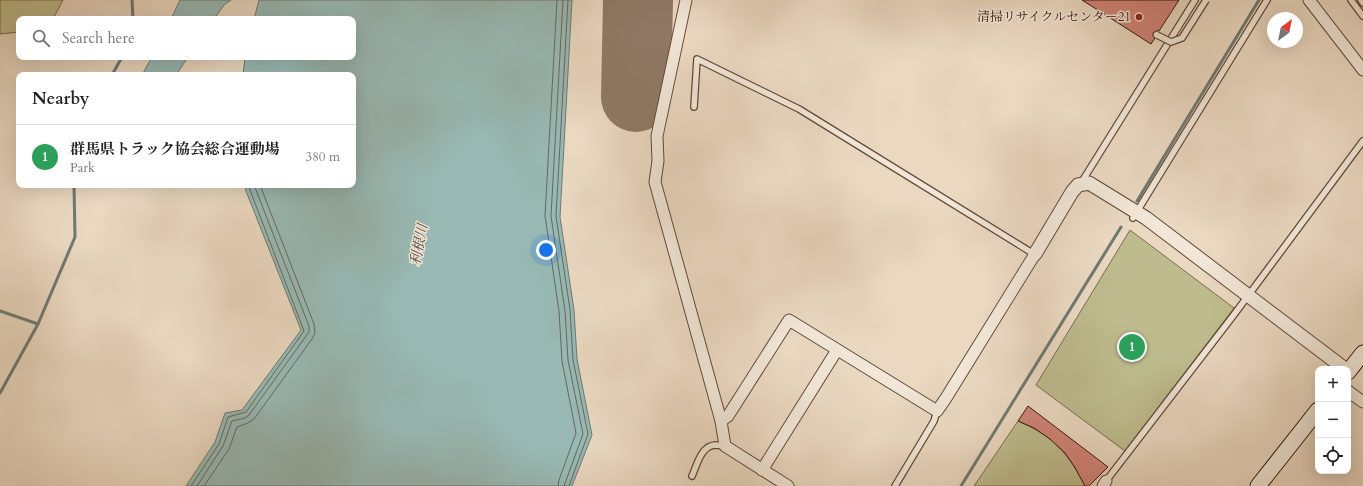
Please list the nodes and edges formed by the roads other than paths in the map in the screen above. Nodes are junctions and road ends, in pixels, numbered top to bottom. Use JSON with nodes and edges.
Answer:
{"nodes":[{"id":1,"x":686,"y":0,"type":"edge"},
{"id":2,"x":1194,"y":0,"type":"edge"},
{"id":3,"x":1206,"y":0,"type":"edge"},
{"id":4,"x":1267,"y":0,"type":"edge"},
{"id":5,"x":1309,"y":0,"type":"edge"},
{"id":6,"x":1351,"y":0,"type":"edge"},
{"id":7,"x":1361,"y":0,"type":"edge"},
{"id":8,"x":1363,"y":2,"type":"edge"},
{"id":9,"x":1363,"y":16,"type":"edge"},
{"id":10,"x":1157,"y":35,"type":"dead end"},
{"id":11,"x":1363,"y":70,"type":"edge"},
{"id":12,"x":694,"y":107,"type":"dead end"},
{"id":13,"x":1363,"y":140,"type":"edge"},
{"id":14,"x":1081,"y":184,"type":"junction"},
{"id":15,"x":1135,"y":215,"type":"junction"},
{"id":16,"x":1035,"y":254,"type":"junction"},
{"id":17,"x":1246,"y":298,"type":"junction"},
{"id":18,"x":837,"y":350,"type":"junction"},
{"id":19,"x":1363,"y":353,"type":"edge"},
{"id":20,"x":1329,"y":366,"type":"edge"},
{"id":21,"x":1341,"y":366,"type":"edge"},
{"id":22,"x":1351,"y":367,"type":"edge"},
{"id":23,"x":1351,"y":393,"type":"edge"},
{"id":24,"x":1363,"y":402,"type":"edge"},
{"id":25,"x":937,"y":411,"type":"junction"},
{"id":26,"x":1315,"y":414,"type":"edge"},
{"id":27,"x":721,"y":420,"type":"junction"},
{"id":28,"x":725,"y":446,"type":"junction"},
{"id":29,"x":762,"y":470,"type":"junction"},
{"id":30,"x":692,"y":476,"type":"dead end"},
{"id":31,"x":1105,"y":484,"type":"edge"},
{"id":32,"x":788,"y":486,"type":"edge"},
{"id":33,"x":895,"y":486,"type":"edge"},
{"id":34,"x":1258,"y":486,"type":"edge"}],
"edges":[{"from":1,"to":27,"type":"street"},
{"from":2,"to":14,"type":"lane"},
{"from":3,"to":10,"type":"lane","bridge":true},
{"from":4,"to":15,"type":"lane"},
{"from":5,"to":11,"type":"street"},
{"from":6,"to":9,"type":"lane"},
{"from":7,"to":8,"type":"lane"},
{"from":12,"to":16,"type":"lane"},
{"from":13,"to":17,"type":"lane"},
{"from":14,"to":15,"type":"street"},
{"from":14,"to":16,"type":"street"},
{"from":15,"to":17,"type":"street"},
{"from":16,"to":25,"type":"street"},
{"from":17,"to":20,"type":"street"},
{"from":17,"to":21,"type":"street"},
{"from":17,"to":31,"type":"lane"},
{"from":18,"to":25,"type":"street"},
{"from":18,"to":27,"type":"street"},
{"from":18,"to":29,"type":"street"},
{"from":19,"to":22,"type":"main road"},
{"from":23,"to":24,"type":"street"},
{"from":25,"to":33,"type":"lane"},
{"from":26,"to":34,"type":"main road"},
{"from":27,"to":28,"type":"street"},
{"from":28,"to":29,"type":"street"},
{"from":28,"to":30,"type":"lane"},
{"from":29,"to":32,"type":"street"}]}
